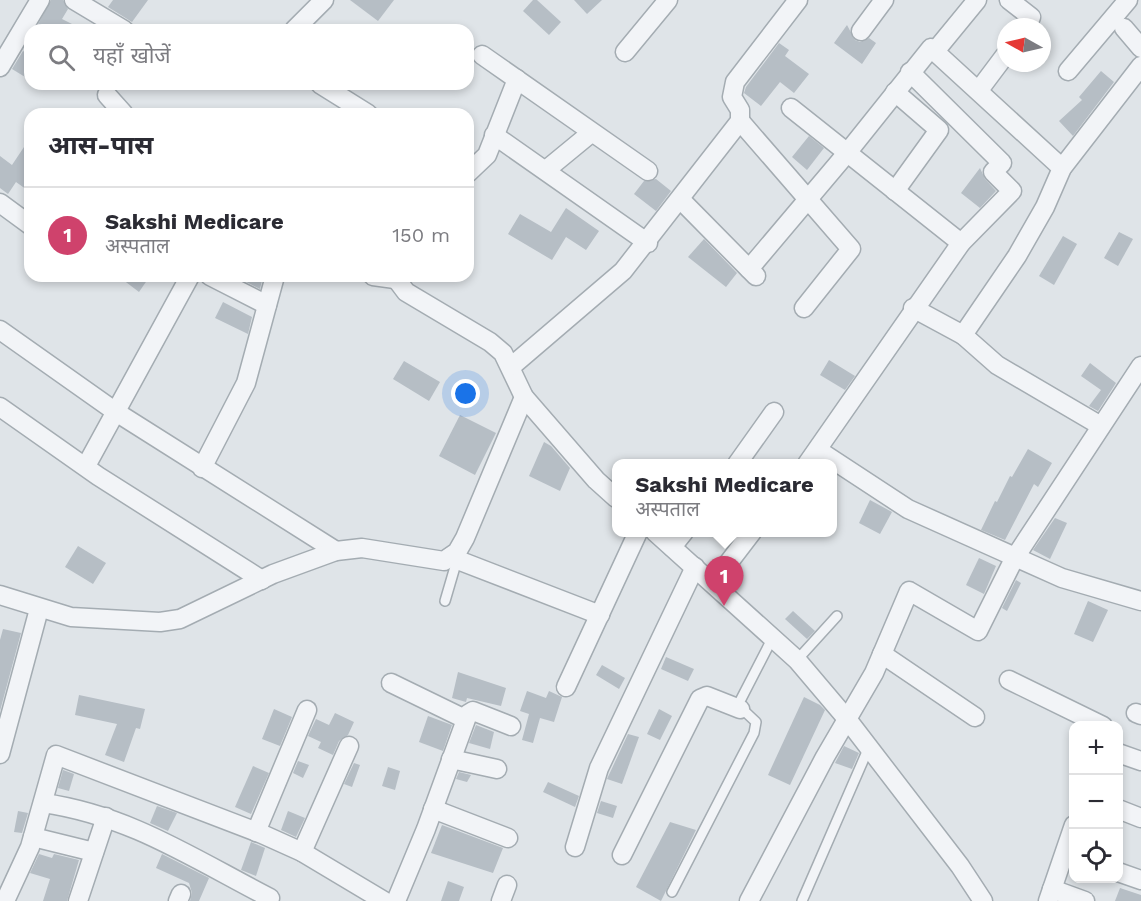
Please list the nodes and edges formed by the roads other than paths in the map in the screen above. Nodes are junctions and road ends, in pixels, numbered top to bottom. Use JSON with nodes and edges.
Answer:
{"nodes":[{"id":1,"x":40,"y":0,"type":"edge"},
{"id":2,"x":324,"y":0,"type":"edge"},
{"id":3,"x":668,"y":0,"type":"edge"},
{"id":4,"x":798,"y":0,"type":"edge"},
{"id":5,"x":884,"y":0,"type":"edge"},
{"id":6,"x":977,"y":0,"type":"edge"},
{"id":7,"x":1009,"y":0,"type":"edge"},
{"id":8,"x":1128,"y":0,"type":"edge"},
{"id":9,"x":84,"y":3,"type":"edge"},
{"id":10,"x":1031,"y":18,"type":"edge"},
{"id":11,"x":26,"y":24,"type":"edge"},
{"id":12,"x":115,"y":24,"type":"edge"},
{"id":13,"x":300,"y":24,"type":"edge"},
{"id":14,"x":24,"y":27,"type":"edge"},
{"id":15,"x":1124,"y":28,"type":"dead end"},
{"id":16,"x":861,"y":32,"type":"dead end"},
{"id":17,"x":1141,"y":48,"type":"edge"},
{"id":18,"x":936,"y":50,"type":"junction"},
{"id":19,"x":625,"y":52,"type":"dead end"},
{"id":20,"x":482,"y":55,"type":"dead end"},
{"id":21,"x":997,"y":66,"type":"edge"},
{"id":22,"x":1141,"y":66,"type":"edge"},
{"id":23,"x":0,"y":67,"type":"edge"},
{"id":24,"x":1068,"y":71,"type":"dead end"},
{"id":25,"x":910,"y":72,"type":"junction"},
{"id":26,"x":517,"y":80,"type":"junction"},
{"id":27,"x":330,"y":90,"type":"edge"},
{"id":28,"x":979,"y":90,"type":"junction"},
{"id":29,"x":895,"y":92,"type":"junction"},
{"id":30,"x":107,"y":95,"type":"dead end"},
{"id":31,"x":944,"y":105,"type":"junction"},
{"id":32,"x":119,"y":108,"type":"edge"},
{"id":33,"x":358,"y":108,"type":"edge"},
{"id":34,"x":791,"y":108,"type":"dead end"},
{"id":35,"x":929,"y":121,"type":"junction"},
{"id":36,"x":740,"y":122,"type":"junction"},
{"id":37,"x":591,"y":133,"type":"junction"},
{"id":38,"x":494,"y":135,"type":"junction"},
{"id":39,"x":848,"y":153,"type":"junction"},
{"id":40,"x":474,"y":167,"type":"edge"},
{"id":41,"x":1062,"y":168,"type":"junction"},
{"id":42,"x":546,"y":170,"type":"junction"},
{"id":43,"x":648,"y":171,"type":"dead end"},
{"id":44,"x":895,"y":190,"type":"junction"},
{"id":45,"x":681,"y":200,"type":"junction"},
{"id":46,"x":808,"y":200,"type":"junction"},
{"id":47,"x":0,"y":203,"type":"edge"},
{"id":48,"x":24,"y":221,"type":"edge"},
{"id":49,"x":648,"y":243,"type":"junction"},
{"id":50,"x":961,"y":243,"type":"junction"},
{"id":51,"x":187,"y":282,"type":"edge"},
{"id":52,"x":222,"y":282,"type":"edge"},
{"id":53,"x":273,"y":282,"type":"edge"},
{"id":54,"x":399,"y":282,"type":"edge"},
{"id":55,"x":267,"y":305,"type":"junction"},
{"id":56,"x":804,"y":308,"type":"dead end"},
{"id":57,"x":913,"y":308,"type":"junction"},
{"id":58,"x":0,"y":330,"type":"edge"},
{"id":59,"x":963,"y":335,"type":"junction"},
{"id":60,"x":512,"y":366,"type":"junction"},
{"id":61,"x":1141,"y":366,"type":"edge"},
{"id":62,"x":524,"y":397,"type":"junction"},
{"id":63,"x":0,"y":407,"type":"edge"},
{"id":64,"x":116,"y":412,"type":"junction"},
{"id":65,"x":774,"y":412,"type":"dead end"},
{"id":66,"x":1101,"y":426,"type":"junction"},
{"id":67,"x":813,"y":457,"type":"edge"},
{"id":68,"x":741,"y":459,"type":"edge"},
{"id":69,"x":86,"y":466,"type":"junction"},
{"id":70,"x":202,"y":468,"type":"junction"},
{"id":71,"x":837,"y":470,"type":"edge"},
{"id":72,"x":612,"y":494,"type":"edge"},
{"id":73,"x":636,"y":537,"type":"edge"},
{"id":74,"x":661,"y":537,"type":"edge"},
{"id":75,"x":680,"y":537,"type":"edge"},
{"id":76,"x":748,"y":537,"type":"edge"},
{"id":77,"x":672,"y":548,"type":"junction"},
{"id":78,"x":336,"y":551,"type":"junction"},
{"id":79,"x":454,"y":558,"type":"junction"},
{"id":80,"x":1014,"y":559,"type":"junction"},
{"id":81,"x":694,"y":567,"type":"junction"},
{"id":82,"x":262,"y":580,"type":"junction"},
{"id":83,"x":713,"y":583,"type":"junction"},
{"id":84,"x":0,"y":595,"type":"edge"},
{"id":85,"x":445,"y":601,"type":"dead end"},
{"id":86,"x":1141,"y":602,"type":"edge"},
{"id":87,"x":39,"y":609,"type":"junction"},
{"id":88,"x":600,"y":615,"type":"junction"},
{"id":89,"x":837,"y":616,"type":"dead end"},
{"id":90,"x":773,"y":636,"type":"junction"},
{"id":91,"x":882,"y":654,"type":"junction"},
{"id":92,"x":797,"y":660,"type":"junction"},
{"id":93,"x":1009,"y":680,"type":"dead end"},
{"id":94,"x":391,"y":683,"type":"dead end"},
{"id":95,"x":566,"y":687,"type":"dead end"},
{"id":96,"x":740,"y":709,"type":"junction"},
{"id":97,"x":307,"y":710,"type":"dead end"},
{"id":98,"x":975,"y":717,"type":"dead end"},
{"id":99,"x":465,"y":719,"type":"junction"},
{"id":100,"x":848,"y":719,"type":"junction"},
{"id":101,"x":1093,"y":721,"type":"edge"},
{"id":102,"x":511,"y":726,"type":"dead end"},
{"id":103,"x":349,"y":746,"type":"dead end"},
{"id":104,"x":869,"y":747,"type":"junction"},
{"id":105,"x":0,"y":754,"type":"edge"},
{"id":106,"x":1123,"y":754,"type":"edge"},
{"id":107,"x":451,"y":759,"type":"junction"},
{"id":108,"x":1141,"y":761,"type":"edge"},
{"id":109,"x":497,"y":769,"type":"dead end"},
{"id":110,"x":43,"y":803,"type":"junction"},
{"id":111,"x":433,"y":808,"type":"junction"},
{"id":112,"x":1123,"y":811,"type":"edge"},
{"id":113,"x":106,"y":817,"type":"junction"},
{"id":114,"x":1141,"y":818,"type":"edge"},
{"id":115,"x":256,"y":832,"type":"junction"},
{"id":116,"x":33,"y":837,"type":"junction"},
{"id":117,"x":508,"y":838,"type":"dead end"},
{"id":118,"x":575,"y":847,"type":"dead end"},
{"id":119,"x":94,"y":852,"type":"junction"},
{"id":120,"x":302,"y":852,"type":"junction"},
{"id":121,"x":622,"y":855,"type":"dead end"},
{"id":122,"x":1069,"y":855,"type":"edge"},
{"id":123,"x":1123,"y":873,"type":"edge"},
{"id":124,"x":1141,"y":880,"type":"edge"},
{"id":125,"x":5,"y":888,"type":"edge"},
{"id":126,"x":672,"y":892,"type":"dead end"},
{"id":127,"x":1050,"y":895,"type":"edge"},
{"id":128,"x":270,"y":898,"type":"dead end"},
{"id":129,"x":78,"y":901,"type":"edge"},
{"id":130,"x":384,"y":901,"type":"edge"},
{"id":131,"x":396,"y":901,"type":"edge"},
{"id":132,"x":749,"y":901,"type":"edge"},
{"id":133,"x":802,"y":901,"type":"edge"},
{"id":134,"x":982,"y":901,"type":"edge"},
{"id":135,"x":1084,"y":901,"type":"edge"}],
"edges":[{"from":1,"to":11,"type":"street"},
{"from":2,"to":13,"type":"street"},
{"from":3,"to":19,"type":"street"},
{"from":4,"to":36,"type":"street"},
{"from":5,"to":16,"type":"street"},
{"from":6,"to":18,"type":"street"},
{"from":7,"to":10,"type":"street"},
{"from":8,"to":24,"type":"street"},
{"from":9,"to":12,"type":"street"},
{"from":14,"to":23,"type":"street"},
{"from":15,"to":17,"type":"street"},
{"from":18,"to":25,"type":"street"},
{"from":18,"to":28,"type":"street"},
{"from":20,"to":26,"type":"street"},
{"from":21,"to":28,"type":"street"},
{"from":22,"to":41,"type":"street"},
{"from":25,"to":29,"type":"street"},
{"from":25,"to":31,"type":"street"},
{"from":26,"to":37,"type":"street"},
{"from":26,"to":38,"type":"street"},
{"from":27,"to":33,"type":"street"},
{"from":28,"to":41,"type":"street"},
{"from":29,"to":35,"type":"street"},
{"from":29,"to":39,"type":"street"},
{"from":30,"to":32,"type":"street"},
{"from":31,"to":35,"type":"street"},
{"from":31,"to":50,"type":"street"},
{"from":34,"to":39,"type":"street"},
{"from":35,"to":44,"type":"street"},
{"from":36,"to":45,"type":"street"},
{"from":36,"to":46,"type":"street"},
{"from":37,"to":42,"type":"street"},
{"from":37,"to":43,"type":"street"},
{"from":38,"to":40,"type":"street"},
{"from":38,"to":42,"type":"street"},
{"from":39,"to":44,"type":"street"},
{"from":39,"to":46,"type":"street"},
{"from":41,"to":59,"type":"street"},
{"from":42,"to":49,"type":"street"},
{"from":44,"to":50,"type":"street"},
{"from":45,"to":46,"type":"street"},
{"from":45,"to":49,"type":"street"},
{"from":46,"to":56,"type":"street"},
{"from":47,"to":48,"type":"street"},
{"from":49,"to":60,"type":"street"},
{"from":50,"to":57,"type":"street"},
{"from":51,"to":64,"type":"street"},
{"from":52,"to":55,"type":"street"},
{"from":53,"to":55,"type":"street"},
{"from":54,"to":60,"type":"street"},
{"from":55,"to":70,"type":"street"},
{"from":57,"to":59,"type":"street"},
{"from":57,"to":67,"type":"street"},
{"from":58,"to":64,"type":"street"},
{"from":59,"to":66,"type":"street"},
{"from":60,"to":62,"type":"street"},
{"from":61,"to":66,"type":"street"},
{"from":62,"to":72,"type":"street"},
{"from":62,"to":79,"type":"street"},
{"from":63,"to":69,"type":"street"},
{"from":64,"to":69,"type":"street"},
{"from":64,"to":70,"type":"street"},
{"from":65,"to":68,"type":"street"},
{"from":66,"to":80,"type":"street"},
{"from":69,"to":82,"type":"street"},
{"from":70,"to":78,"type":"street"},
{"from":71,"to":80,"type":"street"},
{"from":73,"to":88,"type":"street"},
{"from":74,"to":77,"type":"street"},
{"from":75,"to":77,"type":"street"},
{"from":76,"to":83,"type":"street"},
{"from":77,"to":81,"type":"street"},
{"from":78,"to":79,"type":"street"},
{"from":78,"to":82,"type":"street"},
{"from":79,"to":85,"type":"lane"},
{"from":79,"to":88,"type":"street"},
{"from":80,"to":86,"type":"street"},
{"from":80,"to":91,"type":"street"},
{"from":81,"to":83,"type":"street"},
{"from":81,"to":118,"type":"street"},
{"from":82,"to":87,"type":"street"},
{"from":83,"to":90,"type":"street"},
{"from":84,"to":87,"type":"street"},
{"from":87,"to":105,"type":"street"},
{"from":88,"to":95,"type":"street"},
{"from":89,"to":92,"type":"lane"},
{"from":90,"to":92,"type":"street"},
{"from":90,"to":96,"type":"lane"},
{"from":91,"to":98,"type":"street"},
{"from":91,"to":100,"type":"street"},
{"from":92,"to":100,"type":"street"},
{"from":93,"to":101,"type":"street"},
{"from":94,"to":99,"type":"street"},
{"from":96,"to":121,"type":"street"},
{"from":96,"to":126,"type":"lane"},
{"from":97,"to":115,"type":"street"},
{"from":99,"to":102,"type":"street"},
{"from":99,"to":107,"type":"street"},
{"from":100,"to":104,"type":"street"},
{"from":100,"to":132,"type":"street"},
{"from":103,"to":120,"type":"street"},
{"from":104,"to":133,"type":"lane"},
{"from":104,"to":134,"type":"street"},
{"from":106,"to":108,"type":"street"},
{"from":107,"to":109,"type":"street"},
{"from":107,"to":111,"type":"street"},
{"from":110,"to":113,"type":"street"},
{"from":110,"to":115,"type":"street"},
{"from":110,"to":116,"type":"street"},
{"from":111,"to":117,"type":"street"},
{"from":111,"to":131,"type":"street"},
{"from":112,"to":114,"type":"street"},
{"from":113,"to":119,"type":"street"},
{"from":113,"to":128,"type":"street"},
{"from":115,"to":120,"type":"street"},
{"from":116,"to":119,"type":"street"},
{"from":116,"to":125,"type":"street"},
{"from":119,"to":129,"type":"street"},
{"from":120,"to":130,"type":"street"},
{"from":122,"to":127,"type":"street"},
{"from":123,"to":124,"type":"street"},
{"from":127,"to":135,"type":"street"}]}
